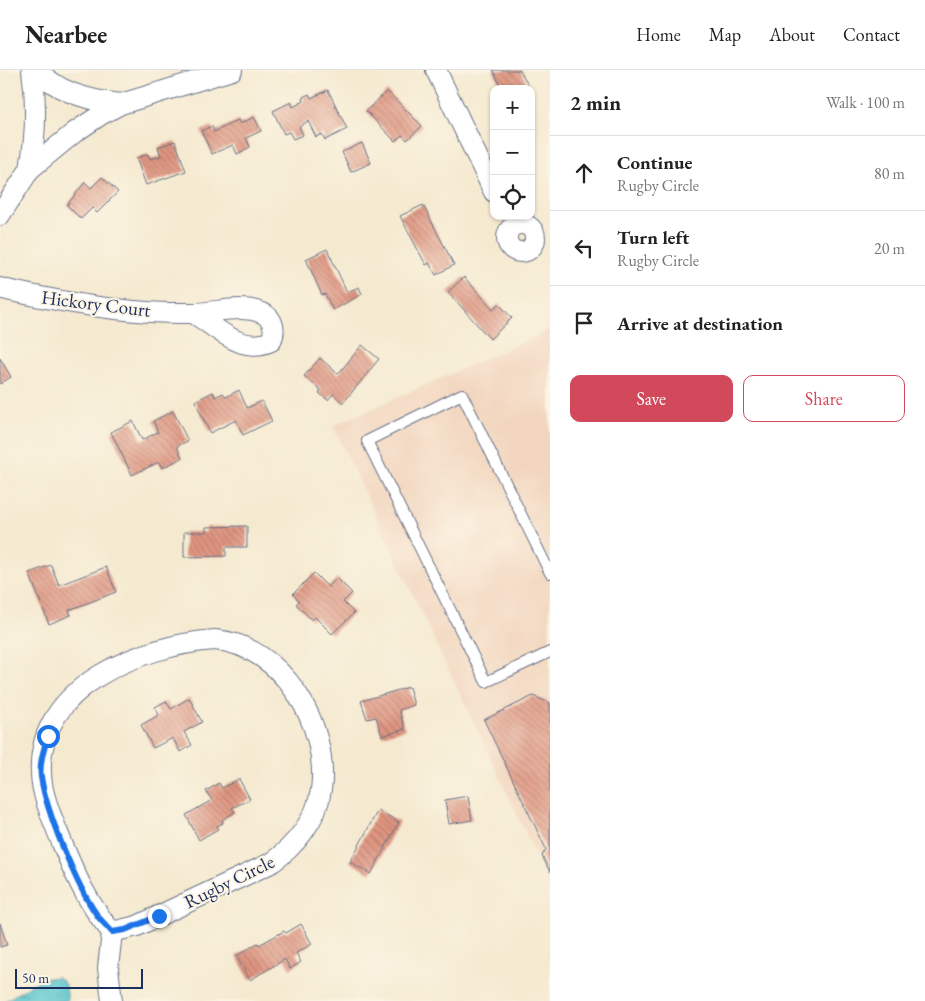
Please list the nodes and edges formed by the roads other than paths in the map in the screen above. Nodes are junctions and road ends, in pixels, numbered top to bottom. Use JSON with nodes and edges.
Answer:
{"nodes":[{"id":1,"x":32,"y":70,"type":"edge"},
{"id":2,"x":38,"y":70,"type":"edge"},
{"id":3,"x":232,"y":70,"type":"edge"},
{"id":4,"x":436,"y":70,"type":"edge"},
{"id":5,"x":121,"y":104,"type":"junction"},
{"id":6,"x":30,"y":168,"type":"junction"},
{"id":7,"x":490,"y":184,"type":"edge"},
{"id":8,"x":0,"y":215,"type":"edge"},
{"id":9,"x":0,"y":288,"type":"edge"},
{"id":10,"x":193,"y":313,"type":"dead end"},
{"id":11,"x":550,"y":573,"type":"edge"},
{"id":12,"x":550,"y":652,"type":"edge"},
{"id":13,"x":112,"y":932,"type":"junction"},
{"id":14,"x":112,"y":1001,"type":"edge"}],
"edges":[{"from":1,"to":6,"type":"street"},
{"from":2,"to":5,"type":"street"},
{"from":3,"to":5,"type":"street"},
{"from":4,"to":7,"type":"street"},
{"from":5,"to":6,"type":"street"},
{"from":6,"to":8,"type":"street"},
{"from":9,"to":10,"type":"street","name":"Hickory Court"},
{"from":11,"to":12,"type":"lane"},
{"from":13,"to":13,"type":"street","name":"Rugby Circle"},
{"from":13,"to":14,"type":"street"}]}
